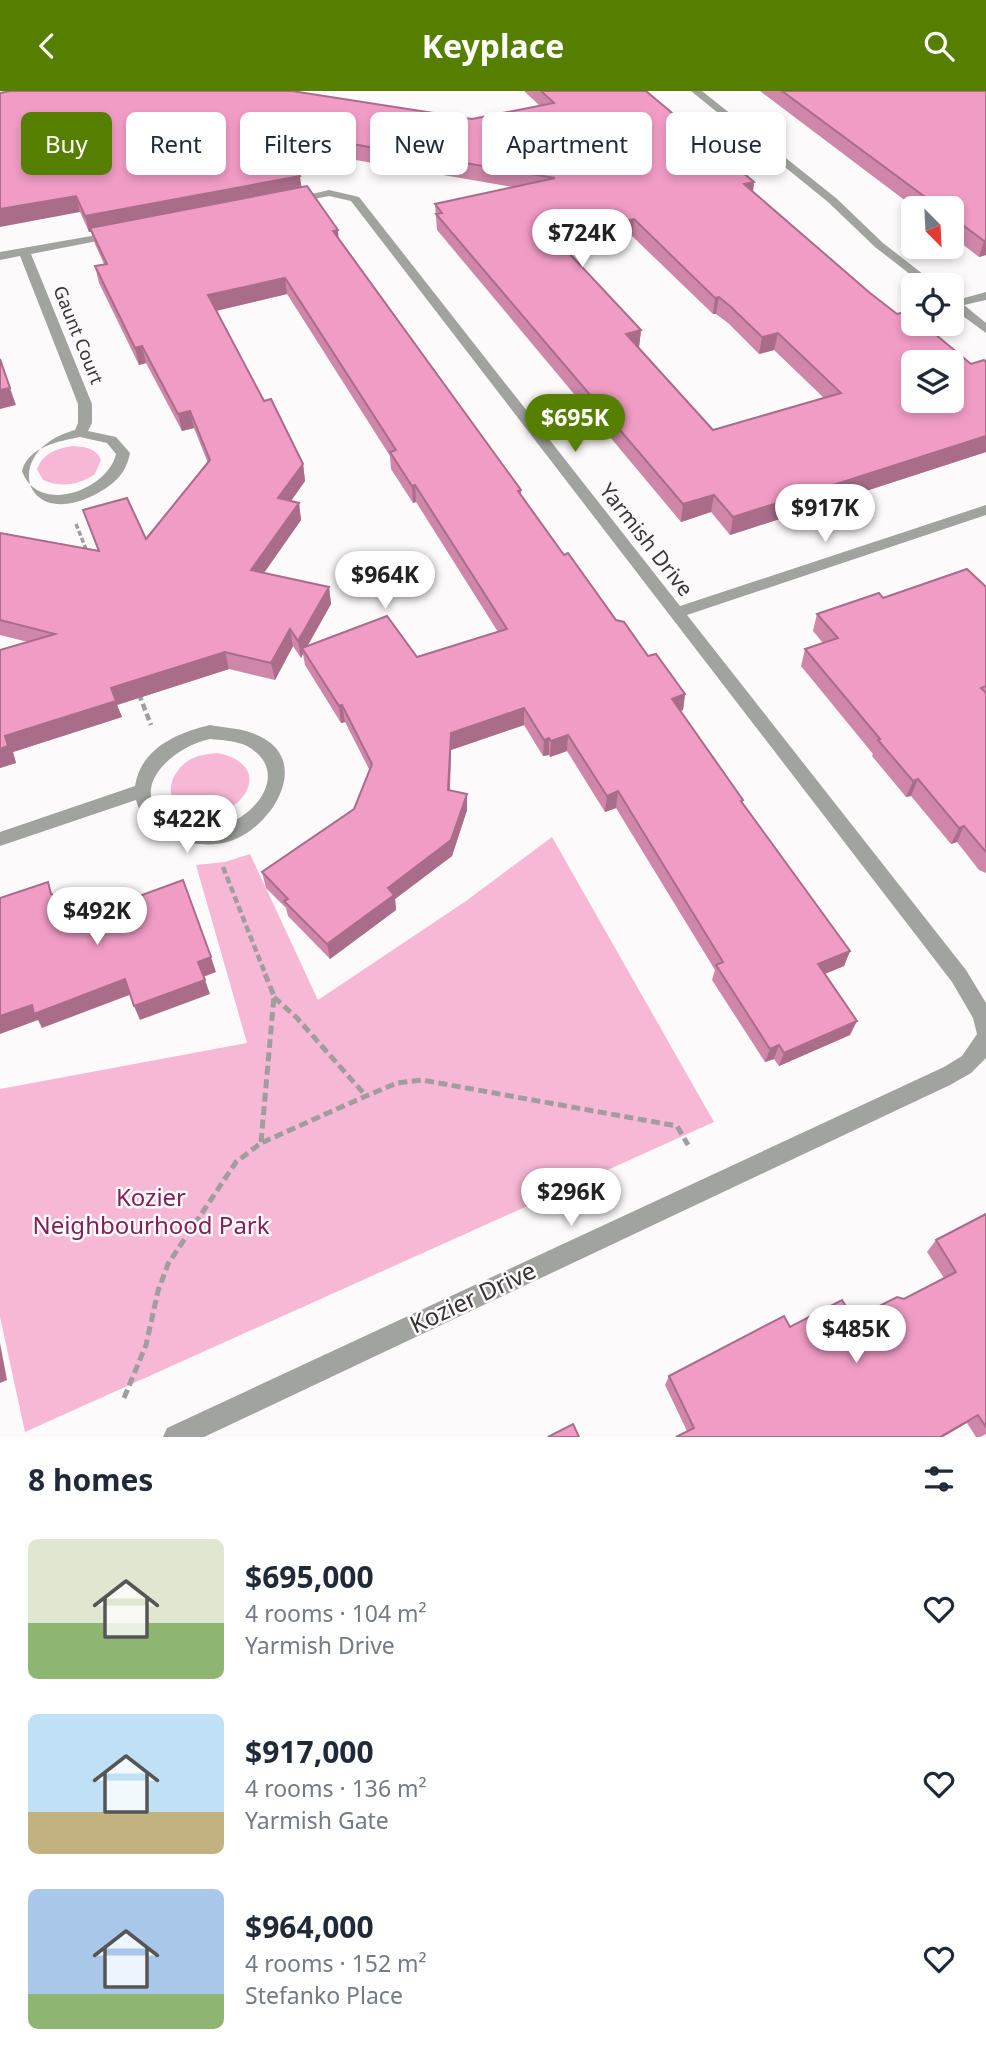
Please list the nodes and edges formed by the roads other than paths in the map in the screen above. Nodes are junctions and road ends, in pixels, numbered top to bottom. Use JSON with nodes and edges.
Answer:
{"nodes":[{"id":1,"x":696,"y":91,"type":"edge"},
{"id":2,"x":275,"y":204,"type":"edge"},
{"id":3,"x":126,"y":232,"type":"edge"},
{"id":4,"x":24,"y":252,"type":"junction"},
{"id":5,"x":0,"y":256,"type":"edge"},
{"id":6,"x":916,"y":273,"type":"edge"},
{"id":7,"x":986,"y":296,"type":"edge"},
{"id":8,"x":964,"y":301,"type":"edge"},
{"id":9,"x":964,"y":312,"type":"edge"},
{"id":10,"x":986,"y":329,"type":"edge"},
{"id":11,"x":80,"y":433,"type":"junction"},
{"id":12,"x":986,"y":510,"type":"edge"},
{"id":13,"x":675,"y":613,"type":"junction"},
{"id":14,"x":142,"y":792,"type":"junction"},
{"id":15,"x":0,"y":839,"type":"edge"},
{"id":16,"x":986,"y":1031,"type":"edge"},
{"id":17,"x":986,"y":1037,"type":"edge"},
{"id":18,"x":176,"y":1437,"type":"edge"}],
"edges":[{"from":1,"to":6,"type":"street"},
{"from":2,"to":13,"type":"street","name":"Yarmish Drive"},
{"from":3,"to":4,"type":"street"},
{"from":4,"to":5,"type":"street"},
{"from":4,"to":11,"type":"street","name":"Gaunt Court"},
{"from":7,"to":8,"type":"street"},
{"from":9,"to":10,"type":"street"},
{"from":11,"to":11,"type":"street"},
{"from":12,"to":13,"type":"street"},
{"from":13,"to":16,"type":"street","name":"Yarmish Drive"},
{"from":14,"to":14,"type":"street"},
{"from":14,"to":15,"type":"street"},
{"from":17,"to":18,"type":"street","name":"Kozier Drive"}]}
